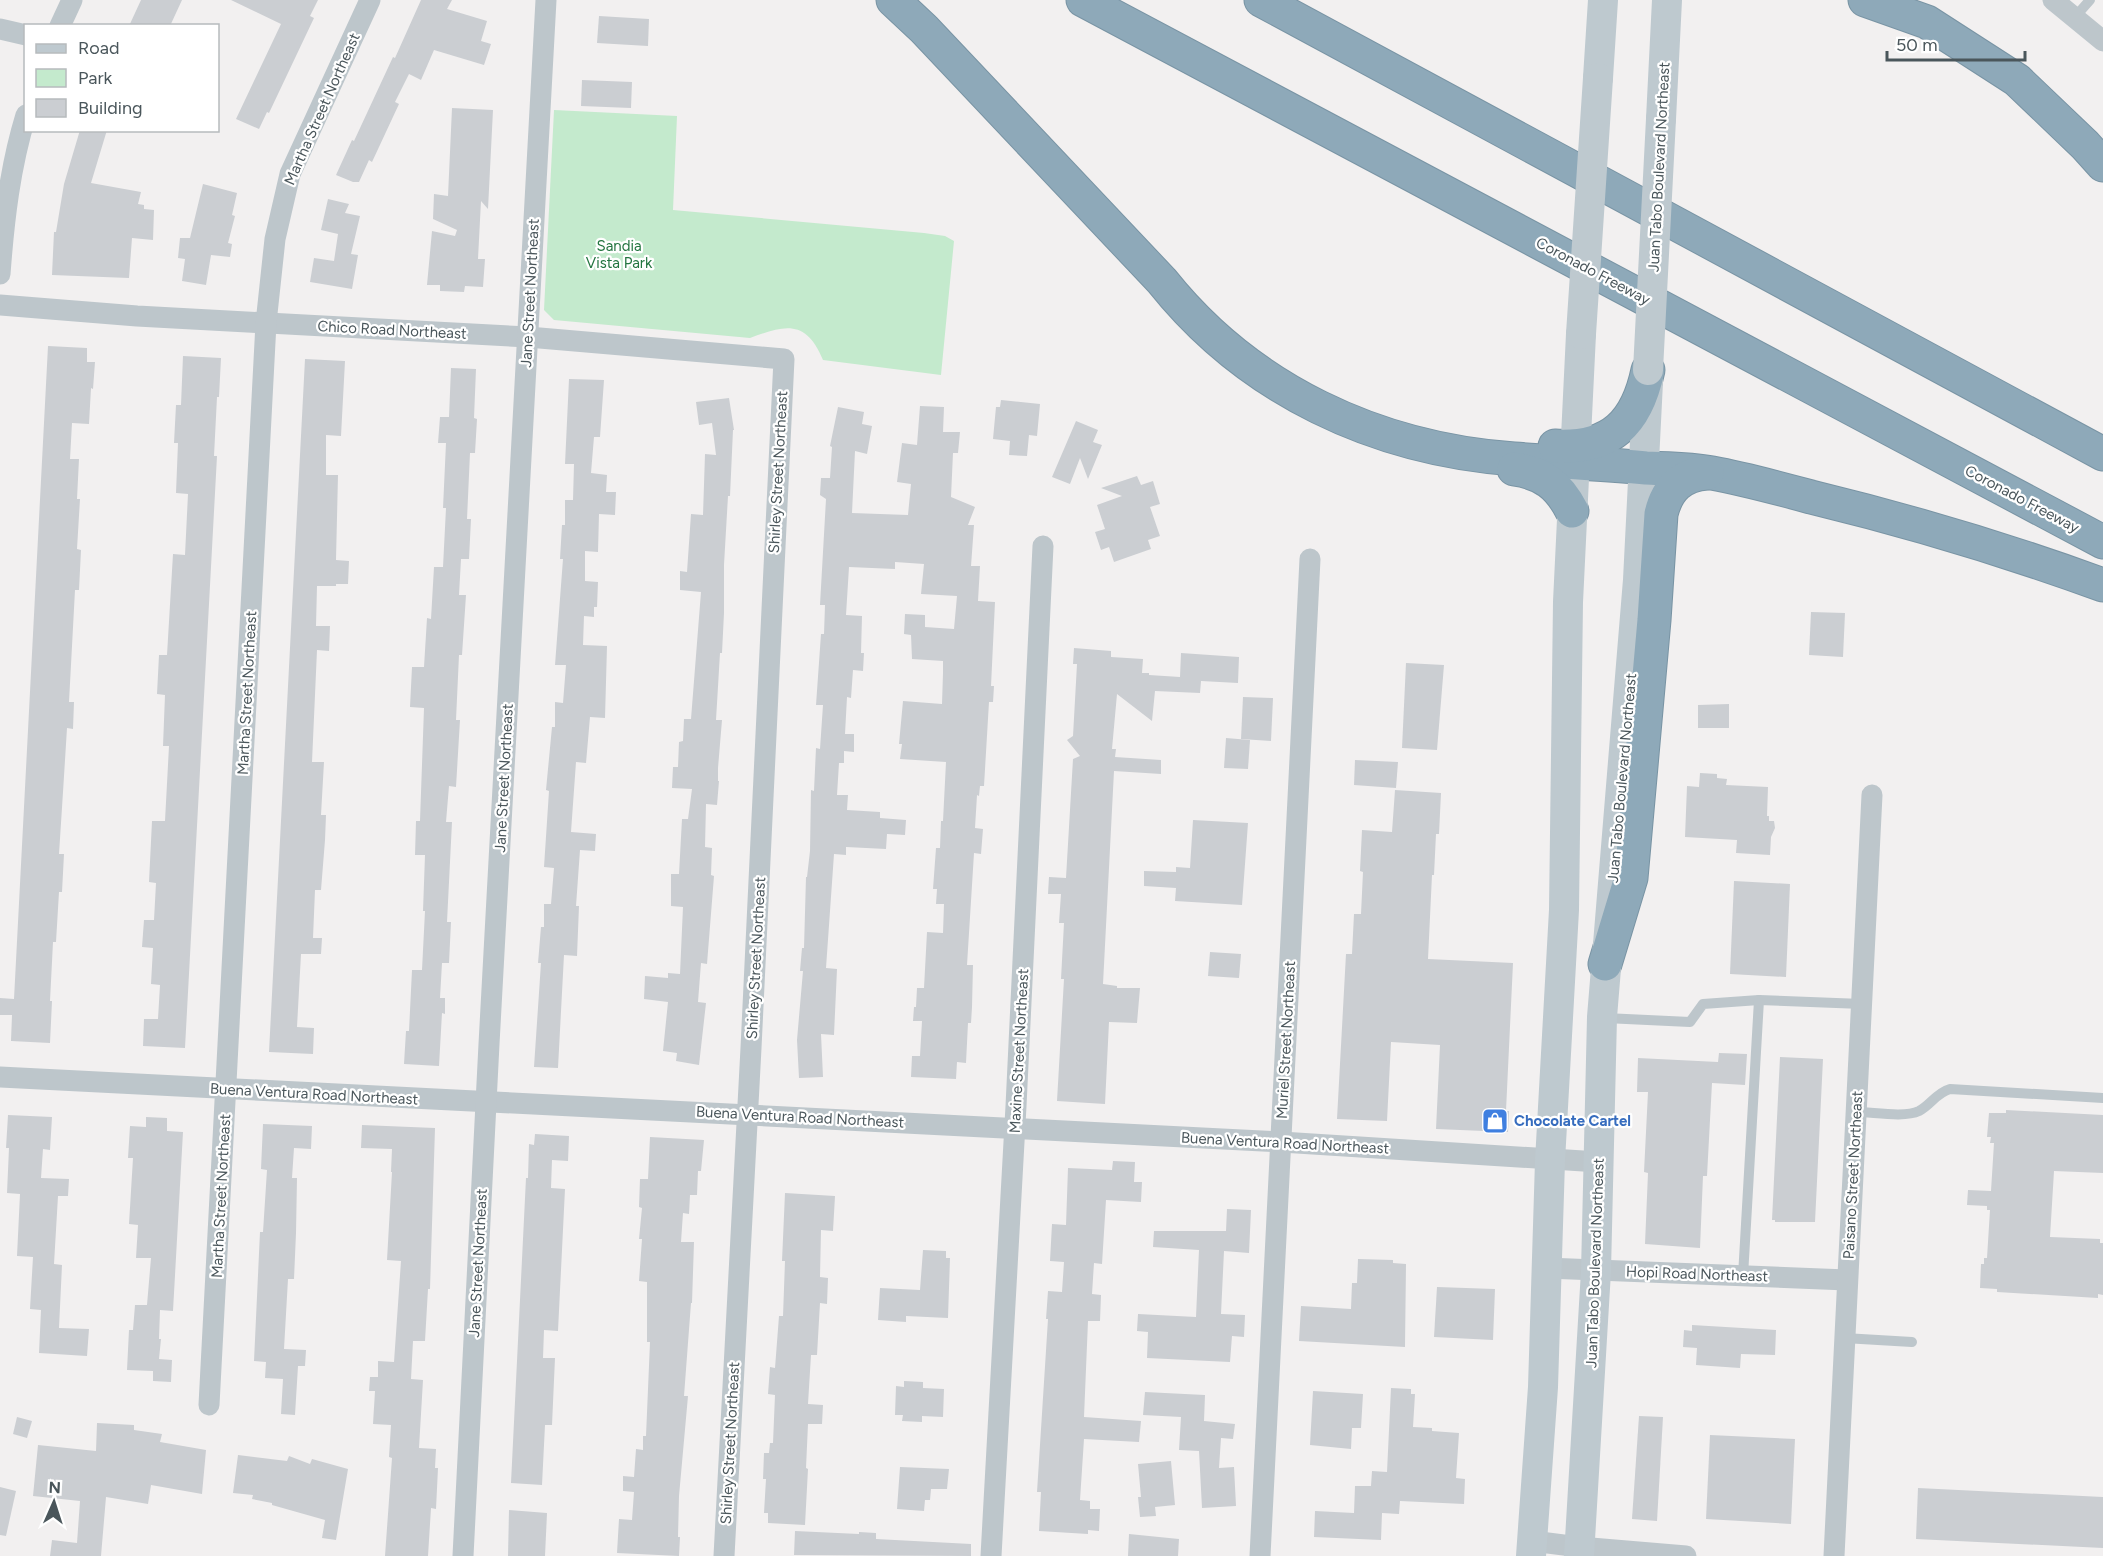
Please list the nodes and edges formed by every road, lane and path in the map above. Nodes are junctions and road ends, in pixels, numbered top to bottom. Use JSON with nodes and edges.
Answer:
{"nodes":[{"id":1,"x":72,"y":0,"type":"edge"},
{"id":2,"x":370,"y":0,"type":"edge"},
{"id":3,"x":546,"y":0,"type":"edge"},
{"id":4,"x":892,"y":0,"type":"edge"},
{"id":5,"x":1083,"y":0,"type":"edge"},
{"id":6,"x":1261,"y":0,"type":"edge"},
{"id":7,"x":1603,"y":0,"type":"edge"},
{"id":8,"x":1667,"y":0,"type":"edge"},
{"id":9,"x":1865,"y":0,"type":"edge"},
{"id":10,"x":2053,"y":0,"type":"edge"},
{"id":11,"x":2090,"y":0,"type":"edge"},
{"id":12,"x":2075,"y":17,"type":"junction"},
{"id":13,"x":61,"y":24,"type":"edge"},
{"id":14,"x":0,"y":29,"type":"edge"},
{"id":15,"x":24,"y":35,"type":"edge"},
{"id":16,"x":2103,"y":40,"type":"edge"},
{"id":17,"x":24,"y":121,"type":"edge"},
{"id":18,"x":2103,"y":165,"type":"edge"},
{"id":19,"x":0,"y":274,"type":"edge"},
{"id":20,"x":0,"y":305,"type":"edge"},
{"id":21,"x":266,"y":323,"type":"junction"},
{"id":22,"x":528,"y":337,"type":"junction"},
{"id":23,"x":1236,"y":355,"type":"junction"},
{"id":24,"x":784,"y":359,"type":"joint"},
{"id":25,"x":1648,"y":370,"type":"junction"},
{"id":26,"x":2103,"y":453,"type":"edge"},
{"id":27,"x":1575,"y":455,"type":"junction"},
{"id":28,"x":1643,"y":467,"type":"junction"},
{"id":29,"x":1710,"y":473,"type":"junction"},
{"id":30,"x":1572,"y":511,"type":"junction"},
{"id":31,"x":2103,"y":542,"type":"edge"},
{"id":32,"x":1043,"y":546,"type":"dead end"},
{"id":33,"x":1310,"y":559,"type":"dead end"},
{"id":34,"x":2103,"y":585,"type":"edge"},
{"id":35,"x":1872,"y":795,"type":"dead end"},
{"id":36,"x":1605,"y":964,"type":"junction"},
{"id":37,"x":1759,"y":1000,"type":"junction"},
{"id":38,"x":1862,"y":1004,"type":"junction"},
{"id":39,"x":1602,"y":1017,"type":"junction"},
{"id":40,"x":0,"y":1077,"type":"edge"},
{"id":41,"x":226,"y":1089,"type":"junction"},
{"id":42,"x":2103,"y":1098,"type":"edge"},
{"id":43,"x":486,"y":1102,"type":"junction"},
{"id":44,"x":1856,"y":1112,"type":"junction"},
{"id":45,"x":748,"y":1115,"type":"junction"},
{"id":46,"x":1015,"y":1129,"type":"junction"},
{"id":47,"x":1281,"y":1142,"type":"junction"},
{"id":48,"x":1550,"y":1161,"type":"junction"},
{"id":49,"x":1599,"y":1162,"type":"junction"},
{"id":50,"x":1546,"y":1268,"type":"junction"},
{"id":51,"x":1596,"y":1271,"type":"junction"},
{"id":52,"x":1743,"y":1276,"type":"junction"},
{"id":53,"x":1847,"y":1280,"type":"junction"},
{"id":54,"x":1844,"y":1338,"type":"junction"},
{"id":55,"x":1912,"y":1342,"type":"dead end"},
{"id":56,"x":210,"y":1405,"type":"dead end"},
{"id":57,"x":1531,"y":1548,"type":"edge"},
{"id":58,"x":1579,"y":1552,"type":"edge"},
{"id":59,"x":463,"y":1556,"type":"edge"},
{"id":60,"x":724,"y":1556,"type":"edge"},
{"id":61,"x":991,"y":1556,"type":"edge"},
{"id":62,"x":1260,"y":1556,"type":"edge"},
{"id":63,"x":1686,"y":1556,"type":"edge"},
{"id":64,"x":1834,"y":1556,"type":"edge"}],
"edges":[{"from":1,"to":13,"type":"street"},
{"from":2,"to":21,"type":"street","name":"Martha Street Northeast"},
{"from":3,"to":22,"type":"street","name":"Jane Street Northeast"},
{"from":4,"to":23,"type":"highway"},
{"from":5,"to":31,"type":"highway","name":"Coronado Freeway"},
{"from":6,"to":26,"type":"highway"},
{"from":7,"to":27,"type":"main road","bridge":true},
{"from":8,"to":25,"type":"main road","name":"Juan Tabo Boulevard Northeast","bridge":true},
{"from":9,"to":18,"type":"highway"},
{"from":10,"to":12,"type":"street"},
{"from":11,"to":12,"type":"lane"},
{"from":12,"to":16,"type":"street"},
{"from":14,"to":15,"type":"street"},
{"from":17,"to":19,"type":"street"},
{"from":20,"to":21,"type":"street","name":"Chico Road Northeast"},
{"from":21,"to":22,"type":"street","name":"Chico Road Northeast"},
{"from":21,"to":41,"type":"street","name":"Martha Street Northeast"},
{"from":22,"to":24,"type":"street","name":"Chico Road Northeast"},
{"from":22,"to":43,"type":"street","name":"Jane Street Northeast"},
{"from":23,"to":27,"type":"highway"},
{"from":23,"to":30,"type":"highway"},
{"from":24,"to":45,"type":"street","name":"Shirley Street Northeast"},
{"from":25,"to":27,"type":"highway"},
{"from":25,"to":28,"type":"main road","name":"Juan Tabo Boulevard Northeast"},
{"from":27,"to":28,"type":"highway"},
{"from":27,"to":30,"type":"main road"},
{"from":28,"to":29,"type":"highway"},
{"from":28,"to":36,"type":"main road","name":"Juan Tabo Boulevard Northeast"},
{"from":29,"to":34,"type":"highway"},
{"from":29,"to":36,"type":"highway"},
{"from":30,"to":48,"type":"main road"},
{"from":32,"to":46,"type":"street","name":"Maxine Street Northeast"},
{"from":33,"to":47,"type":"street","name":"Muriel Street Northeast"},
{"from":35,"to":38,"type":"street","name":"Paisano Street Northeast"},
{"from":36,"to":39,"type":"main road","name":"Juan Tabo Boulevard Northeast"},
{"from":37,"to":38,"type":"lane"},
{"from":37,"to":39,"type":"lane"},
{"from":37,"to":52,"type":"lane"},
{"from":38,"to":44,"type":"street","name":"Paisano Street Northeast"},
{"from":39,"to":49,"type":"main road","name":"Juan Tabo Boulevard Northeast"},
{"from":40,"to":41,"type":"street","name":"Buena Ventura Road Northeast"},
{"from":41,"to":43,"type":"street","name":"Buena Ventura Road Northeast"},
{"from":41,"to":56,"type":"street","name":"Martha Street Northeast"},
{"from":42,"to":44,"type":"lane"},
{"from":43,"to":45,"type":"street","name":"Buena Ventura Road Northeast"},
{"from":43,"to":59,"type":"street","name":"Jane Street Northeast"},
{"from":44,"to":53,"type":"street","name":"Paisano Street Northeast"},
{"from":45,"to":46,"type":"street","name":"Buena Ventura Road Northeast"},
{"from":45,"to":60,"type":"street","name":"Shirley Street Northeast"},
{"from":46,"to":47,"type":"street","name":"Buena Ventura Road Northeast"},
{"from":46,"to":61,"type":"street","name":"Maxine Street Northeast"},
{"from":47,"to":48,"type":"street","name":"Buena Ventura Road Northeast"},
{"from":47,"to":62,"type":"street","name":"Muriel Street Northeast"},
{"from":48,"to":49,"type":"street","name":"Buena Ventura Road Northeast"},
{"from":48,"to":50,"type":"main road"},
{"from":49,"to":51,"type":"main road","name":"Juan Tabo Boulevard Northeast"},
{"from":50,"to":51,"type":"street","name":"Hopi Road Northeast"},
{"from":50,"to":57,"type":"main road"},
{"from":51,"to":52,"type":"street","name":"Hopi Road Northeast"},
{"from":51,"to":58,"type":"main road","name":"Juan Tabo Boulevard Northeast"},
{"from":52,"to":53,"type":"street","name":"Hopi Road Northeast"},
{"from":53,"to":54,"type":"street","name":"Paisano Street Northeast"},
{"from":54,"to":55,"type":"lane"},
{"from":54,"to":64,"type":"street","name":"Paisano Street Northeast"},
{"from":57,"to":58,"type":"street"},
{"from":58,"to":63,"type":"street"}]}
